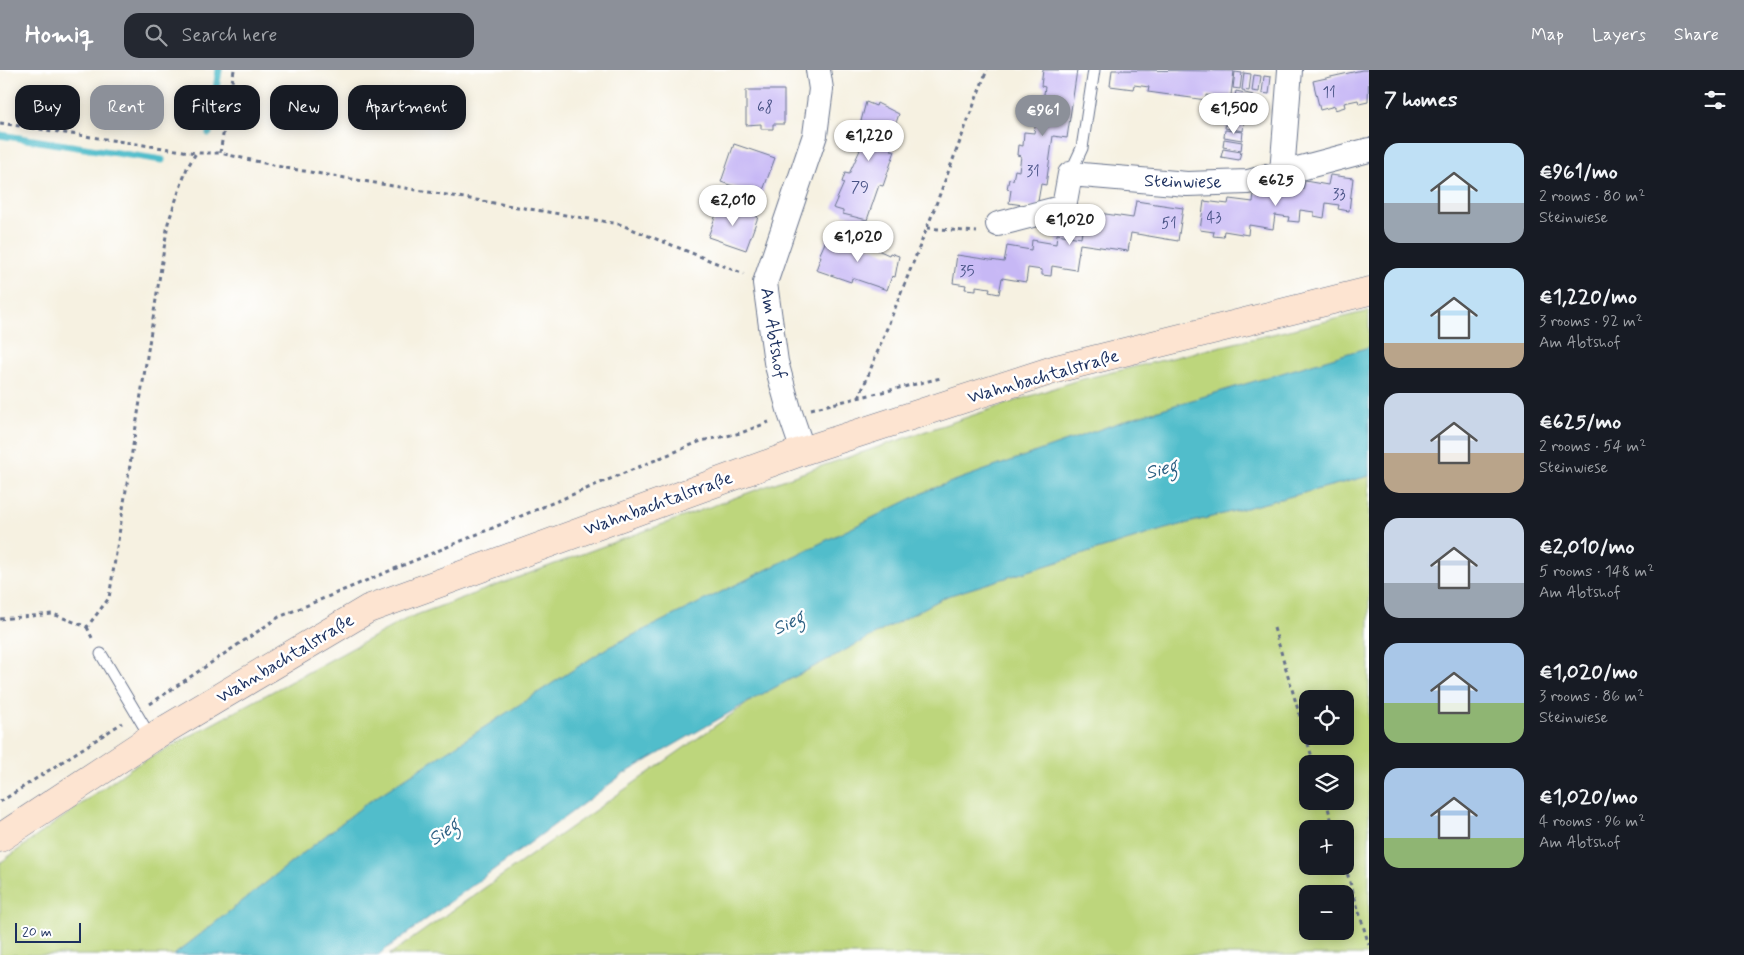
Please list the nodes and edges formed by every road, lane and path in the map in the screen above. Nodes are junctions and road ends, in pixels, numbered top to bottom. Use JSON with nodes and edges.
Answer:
{"nodes":[{"id":1,"x":234,"y":70,"type":"edge"},
{"id":2,"x":818,"y":70,"type":"edge"},
{"id":3,"x":987,"y":70,"type":"edge"},
{"id":4,"x":1094,"y":70,"type":"edge"},
{"id":5,"x":1290,"y":70,"type":"edge"},
{"id":6,"x":0,"y":123,"type":"edge"},
{"id":7,"x":1369,"y":150,"type":"edge"},
{"id":8,"x":196,"y":153,"type":"junction"},
{"id":9,"x":220,"y":153,"type":"junction"},
{"id":10,"x":1282,"y":173,"type":"junction"},
{"id":11,"x":1070,"y":174,"type":"junction"},
{"id":12,"x":998,"y":224,"type":"joint"},
{"id":13,"x":927,"y":228,"type":"junction"},
{"id":14,"x":765,"y":283,"type":"junction"},
{"id":15,"x":1369,"y":290,"type":"edge"},
{"id":16,"x":859,"y":398,"type":"dead end"},
{"id":17,"x":803,"y":451,"type":"junction"},
{"id":18,"x":0,"y":619,"type":"edge"},
{"id":19,"x":1274,"y":628,"type":"dead end"},
{"id":20,"x":101,"y":654,"type":"dead end"},
{"id":21,"x":151,"y":738,"type":"junction"},
{"id":22,"x":1311,"y":755,"type":"edge"},
{"id":23,"x":0,"y":838,"type":"edge"},
{"id":24,"x":1348,"y":875,"type":"edge"},
{"id":25,"x":1369,"y":945,"type":"edge"}],
"edges":[{"from":1,"to":9,"type":"path"},
{"from":2,"to":14,"type":"street","name":"Am Abtshof"},
{"from":3,"to":13,"type":"path"},
{"from":4,"to":11,"type":"lane"},
{"from":5,"to":10,"type":"street"},
{"from":6,"to":8,"type":"path"},
{"from":7,"to":10,"type":"street","name":"Steinwiese"},
{"from":8,"to":9,"type":"path"},
{"from":8,"to":18,"type":"path"},
{"from":9,"to":14,"type":"path"},
{"from":10,"to":11,"type":"street","name":"Steinwiese"},
{"from":11,"to":12,"type":"street"},
{"from":12,"to":13,"type":"path"},
{"from":13,"to":16,"type":"path"},
{"from":14,"to":17,"type":"street","name":"Am Abtshof"},
{"from":15,"to":17,"type":"main road","name":"Wahnbachtalstraße"},
{"from":17,"to":21,"type":"main road","name":"Wahnbachtalstraße"},
{"from":19,"to":22,"type":"path"},
{"from":20,"to":21,"type":"lane"},
{"from":21,"to":23,"type":"main road","name":"Wahnbachtalstraße"},
{"from":24,"to":25,"type":"path"}]}
